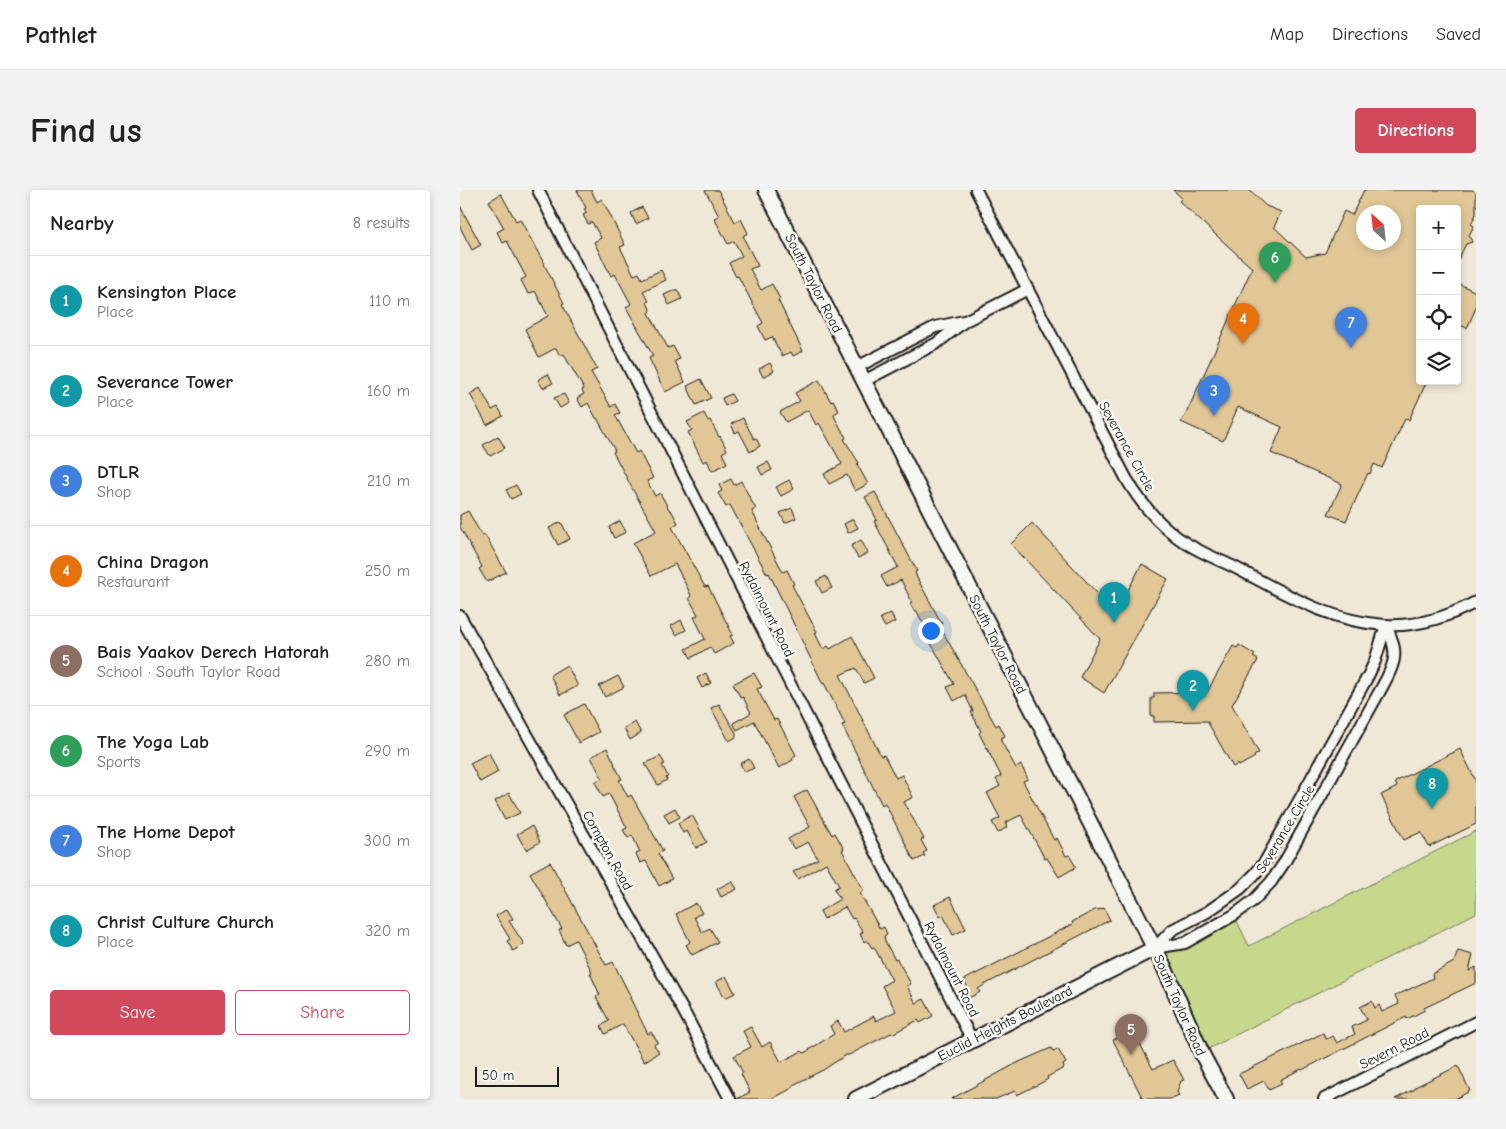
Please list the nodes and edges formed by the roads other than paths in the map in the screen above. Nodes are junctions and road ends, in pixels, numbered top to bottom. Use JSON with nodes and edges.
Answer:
{"nodes":[{"id":1,"x":538,"y":190,"type":"edge"},
{"id":2,"x":766,"y":190,"type":"edge"},
{"id":3,"x":976,"y":190,"type":"edge"},
{"id":4,"x":1028,"y":289,"type":"junction"},
{"id":5,"x":965,"y":321,"type":"junction"},
{"id":6,"x":857,"y":367,"type":"junction"},
{"id":7,"x":864,"y":381,"type":"junction"},
{"id":8,"x":1476,"y":602,"type":"edge"},
{"id":9,"x":460,"y":616,"type":"edge"},
{"id":10,"x":1386,"y":625,"type":"junction"},
{"id":11,"x":1155,"y":948,"type":"junction"},
{"id":12,"x":1476,"y":1022,"type":"edge"},
{"id":13,"x":972,"y":1040,"type":"junction"},
{"id":14,"x":730,"y":1099,"type":"edge"},
{"id":15,"x":856,"y":1099,"type":"edge"},
{"id":16,"x":1226,"y":1099,"type":"edge"},
{"id":17,"x":1324,"y":1099,"type":"edge"}],
"edges":[{"from":1,"to":13,"type":"street","name":"Rydalmount Road"},
{"from":2,"to":6,"type":"main road","name":"South Taylor Road"},
{"from":3,"to":4,"type":"street","name":"Severance Circle"},
{"from":4,"to":5,"type":"street"},
{"from":4,"to":10,"type":"street","name":"Severance Circle"},
{"from":5,"to":6,"type":"street"},
{"from":5,"to":7,"type":"street"},
{"from":6,"to":7,"type":"main road","name":"South Taylor Road"},
{"from":7,"to":11,"type":"main road","name":"South Taylor Road"},
{"from":8,"to":10,"type":"street","name":"Severance Circle"},
{"from":9,"to":14,"type":"street","name":"Compton Road"},
{"from":10,"to":11,"type":"street","name":"Severance Circle"},
{"from":10,"to":11,"type":"street","name":"Severance Circle"},
{"from":11,"to":13,"type":"main road","name":"Euclid Heights Boulevard"},
{"from":11,"to":16,"type":"main road","name":"South Taylor Road"},
{"from":12,"to":17,"type":"street","name":"Severn Road"},
{"from":13,"to":15,"type":"main road","name":"Euclid Heights Boulevard"}]}
